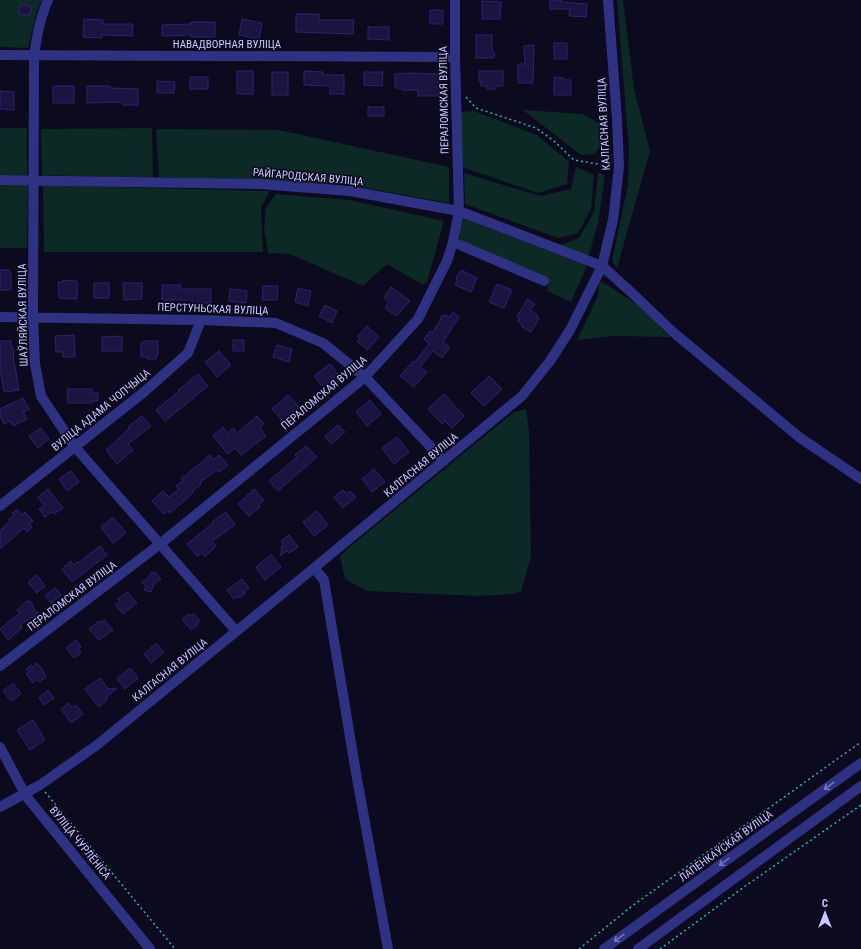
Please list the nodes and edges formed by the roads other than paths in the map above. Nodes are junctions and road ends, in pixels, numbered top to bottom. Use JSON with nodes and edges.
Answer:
{"nodes":[{"id":1,"x":48,"y":0,"type":"edge"},
{"id":2,"x":455,"y":0,"type":"edge"},
{"id":3,"x":608,"y":0,"type":"edge"},
{"id":4,"x":0,"y":55,"type":"edge"},
{"id":5,"x":34,"y":55,"type":"junction"},
{"id":6,"x":455,"y":57,"type":"junction"},
{"id":7,"x":0,"y":180,"type":"edge"},
{"id":8,"x":34,"y":180,"type":"junction"},
{"id":9,"x":459,"y":210,"type":"junction"},
{"id":10,"x":453,"y":242,"type":"junction"},
{"id":11,"x":602,"y":266,"type":"junction"},
{"id":12,"x":544,"y":281,"type":"dead end"},
{"id":13,"x":0,"y":316,"type":"edge"},
{"id":14,"x":33,"y":317,"type":"junction"},
{"id":15,"x":201,"y":320,"type":"junction"},
{"id":16,"x":365,"y":377,"type":"junction"},
{"id":17,"x":75,"y":447,"type":"junction"},
{"id":18,"x":444,"y":461,"type":"junction"},
{"id":19,"x":861,"y":479,"type":"edge"},
{"id":20,"x":0,"y":506,"type":"edge"},
{"id":21,"x":160,"y":544,"type":"junction"},
{"id":22,"x":314,"y":568,"type":"junction"},
{"id":23,"x":236,"y":631,"type":"junction"},
{"id":24,"x":0,"y":666,"type":"edge"},
{"id":25,"x":0,"y":747,"type":"edge"},
{"id":26,"x":861,"y":763,"type":"edge"},
{"id":27,"x":861,"y":786,"type":"edge"},
{"id":28,"x":25,"y":794,"type":"junction"},
{"id":29,"x":0,"y":807,"type":"edge"},
{"id":30,"x":150,"y":949,"type":"edge"},
{"id":31,"x":388,"y":949,"type":"edge"},
{"id":32,"x":604,"y":949,"type":"edge"},
{"id":33,"x":638,"y":949,"type":"edge"}],
"edges":[{"from":1,"to":5,"type":"street","name":"ШАЎЛЯЙСКАЯ ВУЛІЦА"},
{"from":2,"to":6,"type":"street","name":"ПЕРАЛОМСКАЯ ВУЛІЦА"},
{"from":3,"to":11,"type":"street","name":"КАЛГАСНАЯ ВУЛІЦА"},
{"from":4,"to":5,"type":"street","name":"НАВАДВОРНАЯ ВУЛІЦА"},
{"from":5,"to":6,"type":"street","name":"НАВАДВОРНАЯ ВУЛІЦА"},
{"from":5,"to":8,"type":"street","name":"ШАЎЛЯЙСКАЯ ВУЛІЦА"},
{"from":6,"to":9,"type":"street","name":"ПЕРАЛОМСКАЯ ВУЛІЦА"},
{"from":7,"to":8,"type":"street","name":"РАЙГАРОДСКАЯ ВУЛІЦА"},
{"from":8,"to":9,"type":"street","name":"РАЙГАРОДСКАЯ ВУЛІЦА"},
{"from":8,"to":14,"type":"street","name":"ШАЎЛЯЙСКАЯ ВУЛІЦА"},
{"from":9,"to":10,"type":"street","name":"ПЕРАЛОМСКАЯ ВУЛІЦА"},
{"from":9,"to":11,"type":"street","name":"РАЙГАРОДСКАЯ ВУЛІЦА"},
{"from":10,"to":12,"type":"street"},
{"from":10,"to":16,"type":"street","name":"ПЕРАЛОМСКАЯ ВУЛІЦА"},
{"from":11,"to":18,"type":"street","name":"КАЛГАСНАЯ ВУЛІЦА"},
{"from":11,"to":19,"type":"street"},
{"from":13,"to":14,"type":"street","name":"ПЕРСТУНЬСКАЯ ВУЛІЦА"},
{"from":14,"to":15,"type":"street","name":"ПЕРСТУНЬСКАЯ ВУЛІЦА"},
{"from":14,"to":17,"type":"street","name":"ШАЎЛЯЙСКАЯ ВУЛІЦА"},
{"from":15,"to":16,"type":"street","name":"ПЕРСТУНЬСКАЯ ВУЛІЦА"},
{"from":15,"to":17,"type":"street","name":"ВУЛІЦА АДАМА ЧОПЧЫЦА"},
{"from":16,"to":18,"type":"street","name":"ПЕРСТУНЬСКАЯ ВУЛІЦА"},
{"from":16,"to":21,"type":"street","name":"ПЕРАЛОМСКАЯ ВУЛІЦА"},
{"from":17,"to":20,"type":"street","name":"ВУЛІЦА АДАМА ЧОПЧЫЦА"},
{"from":17,"to":21,"type":"street","name":"ШАЎЛЯЙСКАЯ ВУЛІЦА"},
{"from":18,"to":22,"type":"street","name":"КАЛГАСНАЯ ВУЛІЦА"},
{"from":21,"to":23,"type":"street","name":"ШАЎЛЯЙСКАЯ ВУЛІЦА"},
{"from":21,"to":24,"type":"street","name":"ПЕРАЛОМСКАЯ ВУЛІЦА"},
{"from":22,"to":23,"type":"street","name":"КАЛГАСНАЯ ВУЛІЦА"},
{"from":22,"to":31,"type":"street"},
{"from":23,"to":28,"type":"street","name":"КАЛГАСНАЯ ВУЛІЦА"},
{"from":25,"to":28,"type":"street","name":"ВУЛІЦА ЧУРЛЁНІСА"},
{"from":26,"to":32,"type":"street","name":"ЛАПЕНКАЎСКАЯ ВУЛІЦА","one_way":true},
{"from":27,"to":33,"type":"street"},
{"from":28,"to":29,"type":"street","name":"КАЛГАСНАЯ ВУЛІЦА"},
{"from":28,"to":30,"type":"street","name":"ВУЛІЦА ЧУРЛЁНІСА"}]}
